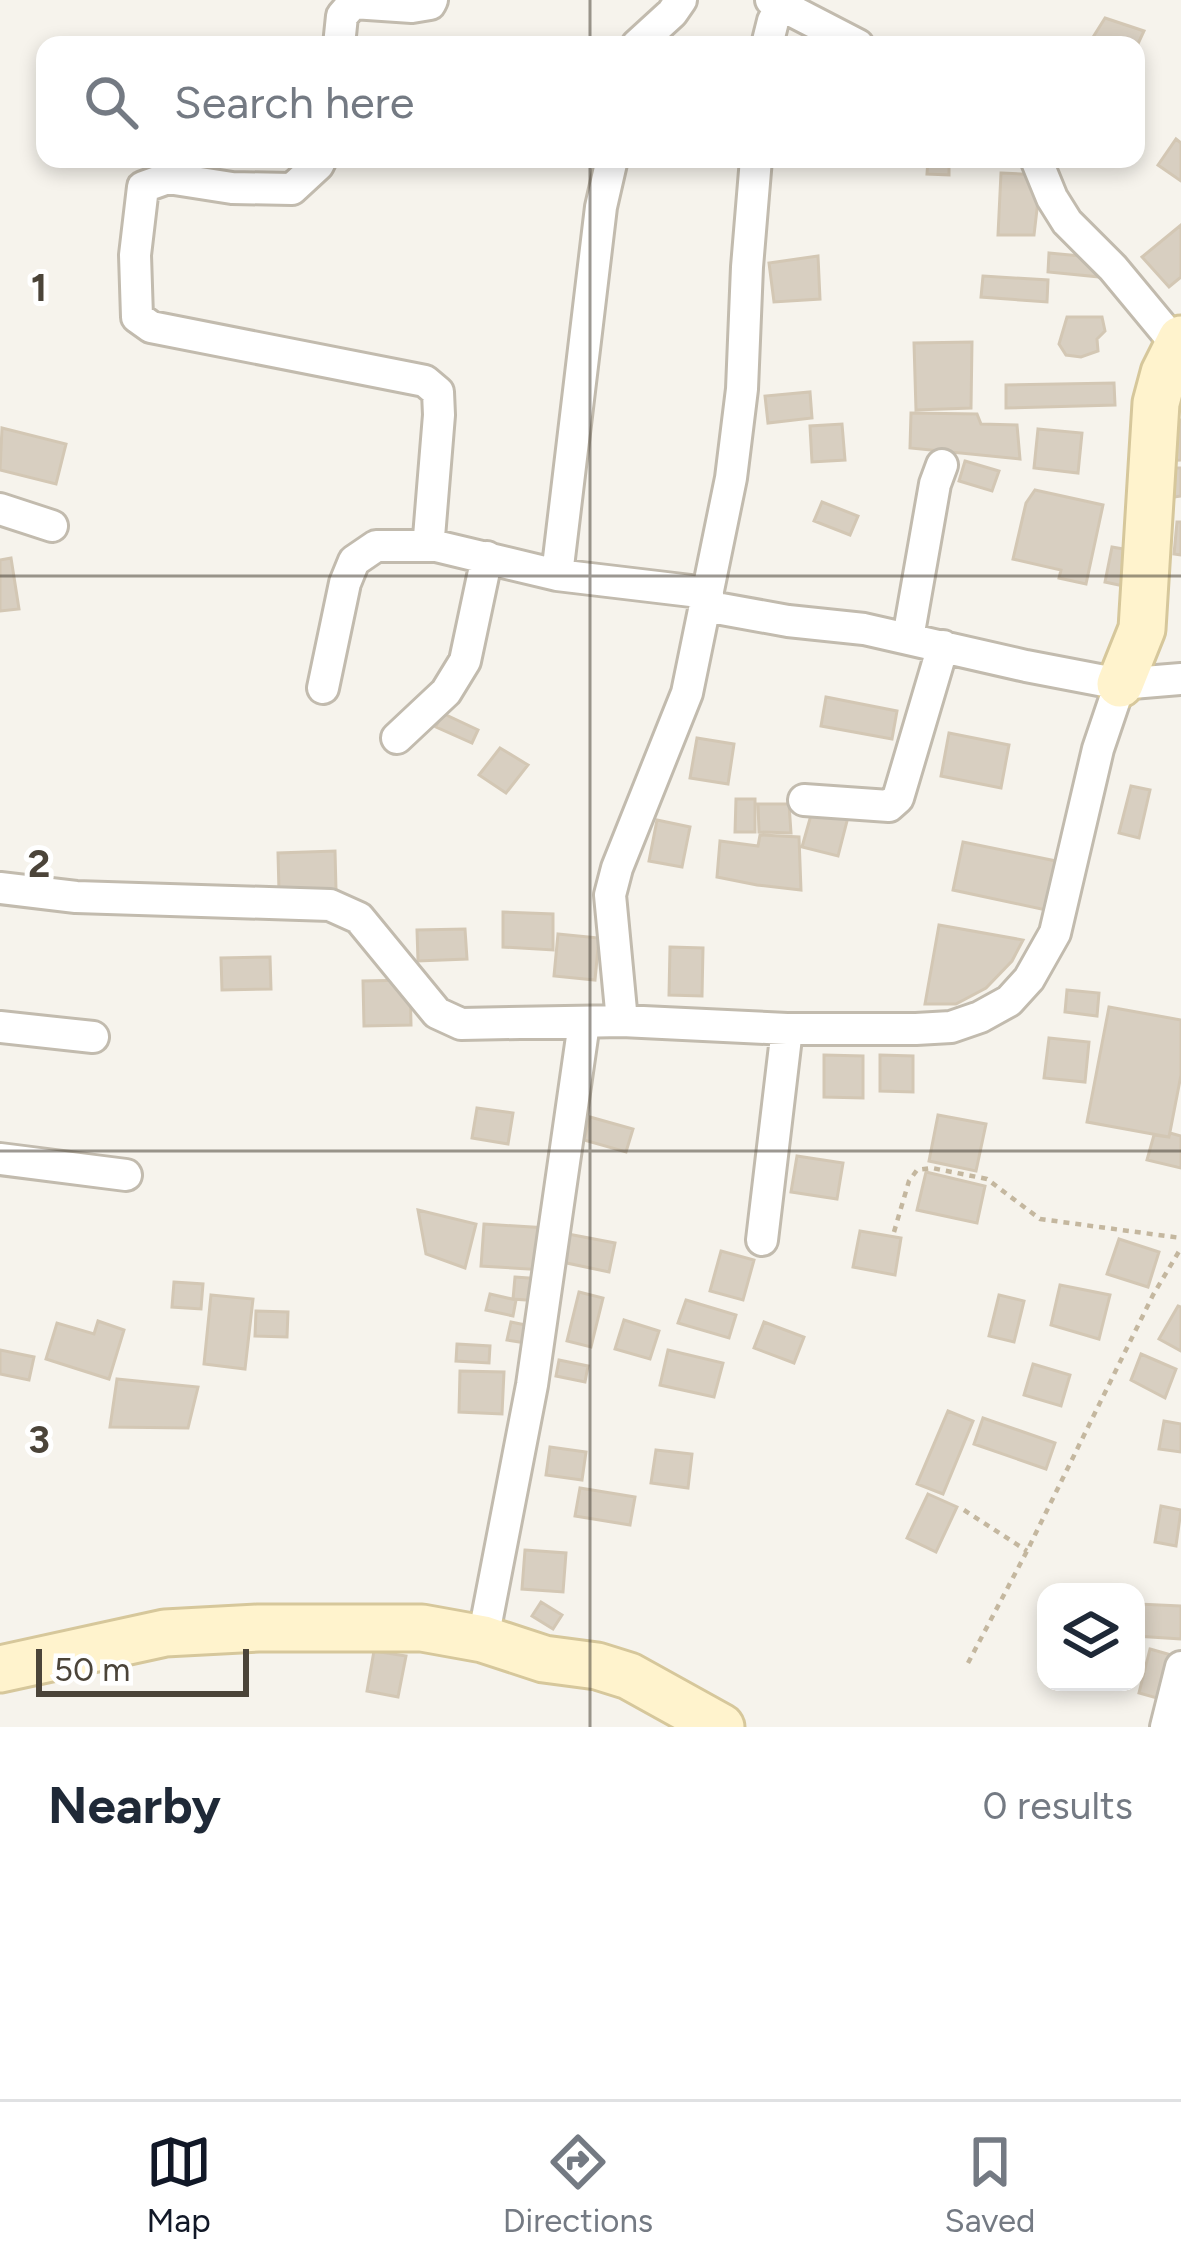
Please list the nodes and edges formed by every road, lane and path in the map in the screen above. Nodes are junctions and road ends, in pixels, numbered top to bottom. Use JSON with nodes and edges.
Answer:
{"nodes":[{"id":1,"x":432,"y":0,"type":"edge"},
{"id":2,"x":681,"y":0,"type":"edge"},
{"id":3,"x":776,"y":3,"type":"edge"},
{"id":4,"x":340,"y":36,"type":"edge"},
{"id":5,"x":647,"y":36,"type":"edge"},
{"id":6,"x":769,"y":36,"type":"edge"},
{"id":7,"x":840,"y":36,"type":"edge"},
{"id":8,"x":315,"y":168,"type":"edge"},
{"id":9,"x":610,"y":168,"type":"edge"},
{"id":10,"x":755,"y":168,"type":"edge"},
{"id":11,"x":1040,"y":168,"type":"edge"},
{"id":12,"x":1179,"y":342,"type":"edge"},
{"id":13,"x":942,"y":465,"type":"dead end"},
{"id":14,"x":0,"y":509,"type":"edge"},
{"id":15,"x":52,"y":526,"type":"dead end"},
{"id":16,"x":436,"y":546,"type":"junction"},
{"id":17,"x":487,"y":556,"type":"junction"},
{"id":18,"x":557,"y":575,"type":"junction"},
{"id":19,"x":706,"y":600,"type":"junction"},
{"id":20,"x":908,"y":638,"type":"junction"},
{"id":21,"x":943,"y":646,"type":"junction"},
{"id":22,"x":1181,"y":679,"type":"edge"},
{"id":23,"x":1120,"y":684,"type":"junction"},
{"id":24,"x":323,"y":688,"type":"dead end"},
{"id":25,"x":397,"y":738,"type":"dead end"},
{"id":26,"x":804,"y":800,"type":"dead end"},
{"id":27,"x":0,"y":888,"type":"edge"},
{"id":28,"x":622,"y":1021,"type":"junction"},
{"id":29,"x":584,"y":1023,"type":"junction"},
{"id":30,"x":0,"y":1028,"type":"edge"},
{"id":31,"x":787,"y":1029,"type":"junction"},
{"id":32,"x":92,"y":1037,"type":"dead end"},
{"id":33,"x":0,"y":1159,"type":"edge"},
{"id":34,"x":126,"y":1175,"type":"dead end"},
{"id":35,"x":895,"y":1232,"type":"dead end"},
{"id":36,"x":1181,"y":1238,"type":"edge"},
{"id":37,"x":762,"y":1240,"type":"dead end"},
{"id":38,"x":1181,"y":1248,"type":"edge"},
{"id":39,"x":964,"y":1510,"type":"dead end"},
{"id":40,"x":1027,"y":1551,"type":"junction"},
{"id":41,"x":484,"y":1639,"type":"junction"},
{"id":42,"x":968,"y":1663,"type":"dead end"},
{"id":43,"x":1181,"y":1667,"type":"edge"},
{"id":44,"x":0,"y":1670,"type":"edge"},
{"id":45,"x":721,"y":1727,"type":"edge"},
{"id":46,"x":1166,"y":1727,"type":"edge"}],
"edges":[{"from":1,"to":4,"type":"street"},
{"from":2,"to":5,"type":"street"},
{"from":3,"to":6,"type":"street"},
{"from":3,"to":7,"type":"street"},
{"from":8,"to":16,"type":"street"},
{"from":9,"to":18,"type":"street"},
{"from":10,"to":19,"type":"street"},
{"from":11,"to":12,"type":"street"},
{"from":12,"to":23,"type":"street"},
{"from":13,"to":20,"type":"street"},
{"from":14,"to":15,"type":"street"},
{"from":16,"to":17,"type":"street"},
{"from":16,"to":24,"type":"street"},
{"from":17,"to":18,"type":"street"},
{"from":17,"to":25,"type":"street"},
{"from":18,"to":19,"type":"street"},
{"from":19,"to":20,"type":"street"},
{"from":19,"to":28,"type":"street"},
{"from":20,"to":21,"type":"street"},
{"from":21,"to":23,"type":"street"},
{"from":21,"to":26,"type":"street"},
{"from":22,"to":23,"type":"street"},
{"from":23,"to":31,"type":"street"},
{"from":27,"to":29,"type":"street"},
{"from":28,"to":29,"type":"street"},
{"from":28,"to":31,"type":"street"},
{"from":29,"to":41,"type":"street"},
{"from":30,"to":32,"type":"street"},
{"from":31,"to":37,"type":"street"},
{"from":33,"to":34,"type":"street"},
{"from":35,"to":36,"type":"path"},
{"from":38,"to":40,"type":"path"},
{"from":39,"to":40,"type":"path"},
{"from":40,"to":42,"type":"path"},
{"from":41,"to":44,"type":"street"},
{"from":41,"to":45,"type":"street"},
{"from":43,"to":46,"type":"street"}]}
